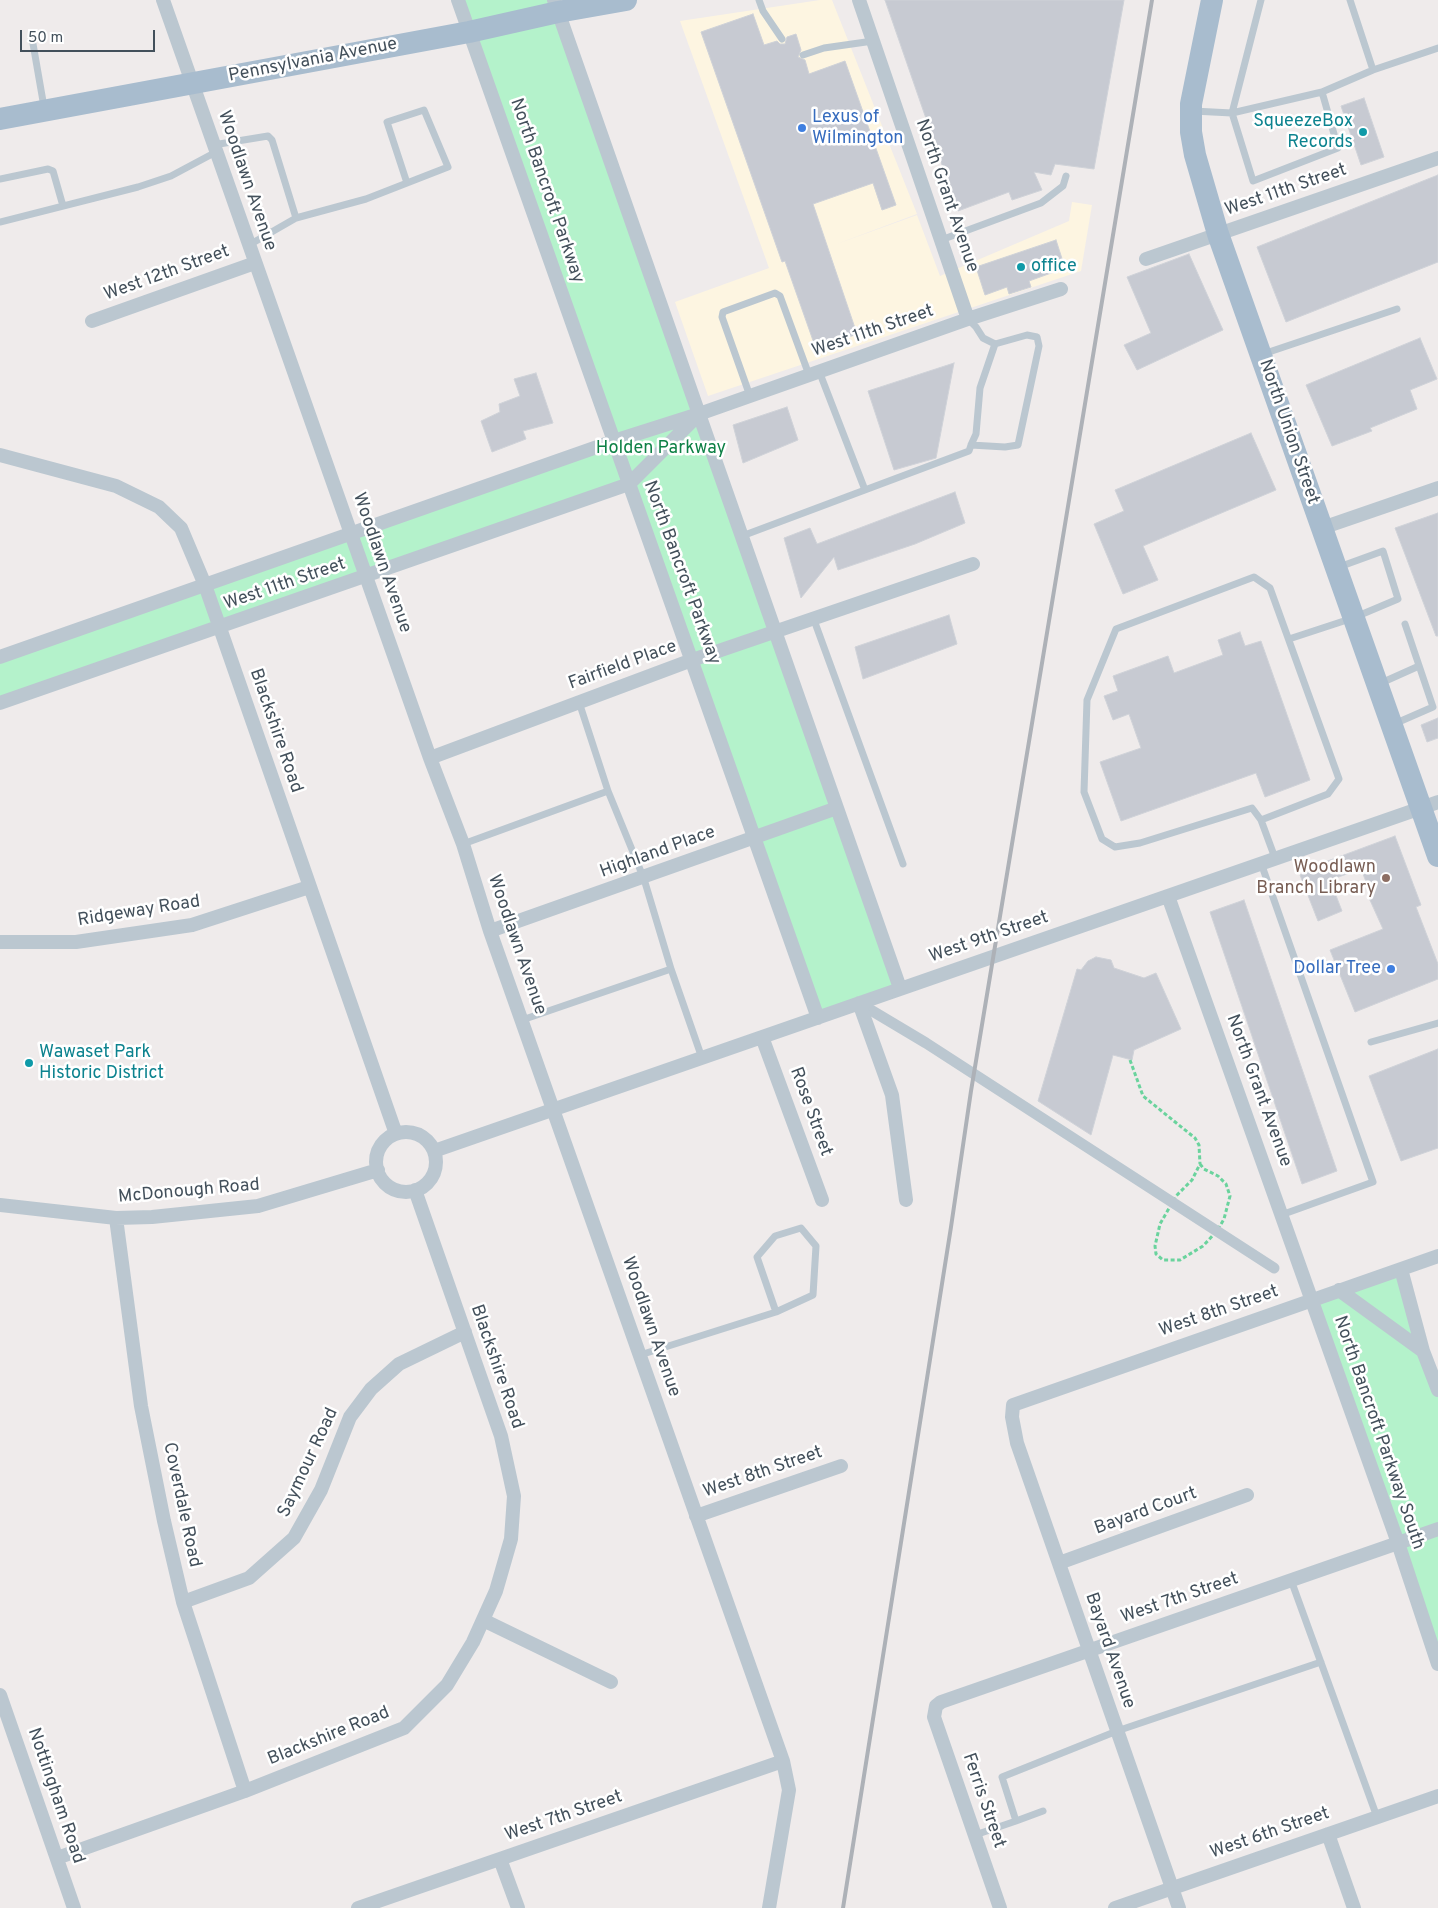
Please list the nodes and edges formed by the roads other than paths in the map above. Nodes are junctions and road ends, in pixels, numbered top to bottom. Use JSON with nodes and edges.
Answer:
{"nodes":[{"id":1,"x":163,"y":0,"type":"edge"},
{"id":2,"x":458,"y":0,"type":"edge"},
{"id":3,"x":626,"y":0,"type":"edge"},
{"id":4,"x":759,"y":0,"type":"edge"},
{"id":5,"x":859,"y":0,"type":"edge"},
{"id":6,"x":1212,"y":0,"type":"edge"},
{"id":7,"x":1262,"y":0,"type":"edge"},
{"id":8,"x":1350,"y":0,"type":"edge"},
{"id":9,"x":556,"y":6,"type":"edge"},
{"id":10,"x":469,"y":32,"type":"junction"},
{"id":11,"x":32,"y":38,"type":"dead end"},
{"id":12,"x":782,"y":39,"type":"dead end"},
{"id":13,"x":873,"y":41,"type":"junction"},
{"id":14,"x":1438,"y":48,"type":"edge"},
{"id":15,"x":803,"y":54,"type":"dead end"},
{"id":16,"x":1373,"y":70,"type":"junction"},
{"id":17,"x":192,"y":83,"type":"junction"},
{"id":18,"x":1322,"y":92,"type":"junction"},
{"id":19,"x":44,"y":110,"type":"junction"},
{"id":20,"x":1190,"y":110,"type":"junction"},
{"id":21,"x":1232,"y":113,"type":"junction"},
{"id":22,"x":0,"y":118,"type":"edge"},
{"id":23,"x":215,"y":148,"type":"junction"},
{"id":24,"x":1438,"y":158,"type":"edge"},
{"id":25,"x":1066,"y":176,"type":"dead end"},
{"id":26,"x":0,"y":178,"type":"edge"},
{"id":27,"x":407,"y":183,"type":"junction"},
{"id":28,"x":63,"y":206,"type":"junction"},
{"id":29,"x":296,"y":218,"type":"junction"},
{"id":30,"x":0,"y":222,"type":"edge"},
{"id":31,"x":1218,"y":234,"type":"junction"},
{"id":32,"x":941,"y":240,"type":"junction"},
{"id":33,"x":249,"y":245,"type":"junction"},
{"id":34,"x":1146,"y":259,"type":"dead end"},
{"id":35,"x":255,"y":262,"type":"junction"},
{"id":36,"x":1061,"y":288,"type":"dead end"},
{"id":37,"x":1397,"y":308,"type":"dead end"},
{"id":38,"x":968,"y":319,"type":"junction"},
{"id":39,"x":92,"y":321,"type":"dead end"},
{"id":40,"x":995,"y":344,"type":"junction"},
{"id":41,"x":1260,"y":354,"type":"junction"},
{"id":42,"x":814,"y":373,"type":"junction"},
{"id":43,"x":750,"y":396,"type":"junction"},
{"id":44,"x":699,"y":414,"type":"junction"},
{"id":45,"x":614,"y":441,"type":"junction"},
{"id":46,"x":971,"y":445,"type":"junction"},
{"id":47,"x":0,"y":455,"type":"edge"},
{"id":48,"x":629,"y":484,"type":"junction"},
{"id":49,"x":1438,"y":488,"type":"edge"},
{"id":50,"x":865,"y":490,"type":"junction"},
{"id":51,"x":1322,"y":528,"type":"junction"},
{"id":52,"x":350,"y":533,"type":"junction"},
{"id":53,"x":742,"y":536,"type":"junction"},
{"id":54,"x":973,"y":564,"type":"dead end"},
{"id":55,"x":1336,"y":568,"type":"junction"},
{"id":56,"x":366,"y":577,"type":"junction"},
{"id":57,"x":206,"y":585,"type":"junction"},
{"id":58,"x":1353,"y":618,"type":"junction"},
{"id":59,"x":814,"y":620,"type":"junction"},
{"id":60,"x":1405,"y":624,"type":"dead end"},
{"id":61,"x":220,"y":627,"type":"junction"},
{"id":62,"x":776,"y":633,"type":"junction"},
{"id":63,"x":1289,"y":639,"type":"junction"},
{"id":64,"x":0,"y":657,"type":"edge"},
{"id":65,"x":692,"y":660,"type":"junction"},
{"id":66,"x":1420,"y":666,"type":"junction"},
{"id":67,"x":1377,"y":684,"type":"junction"},
{"id":68,"x":579,"y":702,"type":"junction"},
{"id":69,"x":0,"y":703,"type":"edge"},
{"id":70,"x":1391,"y":725,"type":"junction"},
{"id":71,"x":430,"y":758,"type":"junction"},
{"id":72,"x":608,"y":791,"type":"junction"},
{"id":73,"x":1429,"y":805,"type":"edge"},
{"id":74,"x":837,"y":808,"type":"junction"},
{"id":75,"x":1261,"y":820,"type":"junction"},
{"id":76,"x":754,"y":839,"type":"junction"},
{"id":77,"x":463,"y":844,"type":"junction"},
{"id":78,"x":1438,"y":856,"type":"edge"},
{"id":79,"x":1275,"y":858,"type":"junction"},
{"id":80,"x":1261,"y":863,"type":"junction"},
{"id":81,"x":903,"y":864,"type":"dead end"},
{"id":82,"x":644,"y":879,"type":"junction"},
{"id":83,"x":310,"y":887,"type":"junction"},
{"id":84,"x":1168,"y":896,"type":"junction"},
{"id":85,"x":490,"y":931,"type":"junction"},
{"id":86,"x":0,"y":942,"type":"edge"},
{"id":87,"x":671,"y":969,"type":"junction"},
{"id":88,"x":900,"y":988,"type":"junction"},
{"id":89,"x":859,"y":1003,"type":"junction"},
{"id":90,"x":818,"y":1018,"type":"junction"},
{"id":91,"x":522,"y":1020,"type":"junction"},
{"id":92,"x":1438,"y":1023,"type":"edge"},
{"id":93,"x":762,"y":1037,"type":"junction"},
{"id":94,"x":1371,"y":1042,"type":"dead end"},
{"id":95,"x":702,"y":1059,"type":"junction"},
{"id":96,"x":554,"y":1111,"type":"junction"},
{"id":97,"x":396,"y":1134,"type":"junction"},
{"id":98,"x":434,"y":1151,"type":"junction"},
{"id":99,"x":378,"y":1170,"type":"junction"},
{"id":100,"x":415,"y":1190,"type":"junction"},
{"id":101,"x":822,"y":1200,"type":"dead end"},
{"id":102,"x":906,"y":1200,"type":"dead end"},
{"id":103,"x":0,"y":1205,"type":"edge"},
{"id":104,"x":1281,"y":1215,"type":"junction"},
{"id":105,"x":116,"y":1218,"type":"junction"},
{"id":106,"x":1438,"y":1256,"type":"edge"},
{"id":107,"x":1274,"y":1268,"type":"dead end"},
{"id":108,"x":1400,"y":1269,"type":"junction"},
{"id":109,"x":1339,"y":1290,"type":"junction"},
{"id":110,"x":1311,"y":1300,"type":"junction"},
{"id":111,"x":776,"y":1312,"type":"junction"},
{"id":112,"x":465,"y":1332,"type":"junction"},
{"id":113,"x":1423,"y":1350,"type":"junction"},
{"id":114,"x":640,"y":1355,"type":"junction"},
{"id":115,"x":1438,"y":1390,"type":"edge"},
{"id":116,"x":1014,"y":1405,"type":"joint"},
{"id":117,"x":841,"y":1466,"type":"dead end"},
{"id":118,"x":1247,"y":1496,"type":"dead end"},
{"id":119,"x":696,"y":1516,"type":"junction"},
{"id":120,"x":1438,"y":1529,"type":"edge"},
{"id":121,"x":1398,"y":1543,"type":"junction"},
{"id":122,"x":1059,"y":1563,"type":"junction"},
{"id":123,"x":1291,"y":1580,"type":"junction"},
{"id":124,"x":183,"y":1602,"type":"junction"},
{"id":125,"x":483,"y":1620,"type":"junction"},
{"id":126,"x":1089,"y":1650,"type":"junction"},
{"id":127,"x":1320,"y":1662,"type":"junction"},
{"id":128,"x":1438,"y":1664,"type":"edge"},
{"id":129,"x":611,"y":1682,"type":"dead end"},
{"id":130,"x":0,"y":1695,"type":"edge"},
{"id":131,"x":936,"y":1706,"type":"joint"},
{"id":132,"x":1117,"y":1730,"type":"junction"},
{"id":133,"x":783,"y":1761,"type":"junction"},
{"id":134,"x":245,"y":1791,"type":"junction"},
{"id":135,"x":1438,"y":1796,"type":"edge"},
{"id":136,"x":1043,"y":1811,"type":"dead end"},
{"id":137,"x":1377,"y":1817,"type":"junction"},
{"id":138,"x":1016,"y":1821,"type":"junction"},
{"id":139,"x":1328,"y":1834,"type":"junction"},
{"id":140,"x":975,"y":1835,"type":"junction"},
{"id":141,"x":56,"y":1858,"type":"junction"},
{"id":142,"x":500,"y":1859,"type":"junction"},
{"id":143,"x":1172,"y":1888,"type":"junction"},
{"id":144,"x":74,"y":1908,"type":"edge"},
{"id":145,"x":358,"y":1908,"type":"edge"},
{"id":146,"x":518,"y":1908,"type":"edge"},
{"id":147,"x":768,"y":1908,"type":"edge"},
{"id":148,"x":1000,"y":1908,"type":"edge"},
{"id":149,"x":1115,"y":1908,"type":"edge"},
{"id":150,"x":1179,"y":1908,"type":"edge"},
{"id":151,"x":1354,"y":1908,"type":"edge"}],
"edges":[{"from":1,"to":17,"type":"street","name":"Woodlawn Avenue"},
{"from":2,"to":10,"type":"street","name":"North Bancroft Parkway"},
{"from":3,"to":9,"type":"main road","name":"Pennsylvania Avenue"},
{"from":4,"to":12,"type":"lane"},
{"from":5,"to":13,"type":"street","name":"North Grant Avenue"},
{"from":6,"to":20,"type":"main road","name":"North Union Street"},
{"from":7,"to":21,"type":"lane"},
{"from":8,"to":16,"type":"lane"},
{"from":9,"to":10,"type":"main road","name":"Pennsylvania Avenue"},
{"from":9,"to":44,"type":"street"},
{"from":10,"to":17,"type":"main road","name":"Pennsylvania Avenue"},
{"from":10,"to":45,"type":"street","name":"North Bancroft Parkway"},
{"from":11,"to":19,"type":"lane"},
{"from":13,"to":15,"type":"lane"},
{"from":13,"to":32,"type":"street","name":"North Grant Avenue"},
{"from":14,"to":16,"type":"lane"},
{"from":16,"to":18,"type":"lane"},
{"from":17,"to":19,"type":"main road","name":"Pennsylvania Avenue"},
{"from":17,"to":23,"type":"street","name":"Woodlawn Avenue"},
{"from":18,"to":21,"type":"lane"},
{"from":18,"to":21,"type":"lane"},
{"from":19,"to":22,"type":"main road","name":"Pennsylvania Avenue"},
{"from":20,"to":21,"type":"lane"},
{"from":20,"to":31,"type":"main road","name":"North Union Street"},
{"from":23,"to":28,"type":"lane"},
{"from":23,"to":29,"type":"lane"},
{"from":23,"to":33,"type":"street","name":"Woodlawn Avenue"},
{"from":24,"to":31,"type":"street","name":"West 11th Street"},
{"from":25,"to":32,"type":"lane"},
{"from":26,"to":28,"type":"lane"},
{"from":27,"to":27,"type":"lane"},
{"from":27,"to":29,"type":"lane"},
{"from":28,"to":30,"type":"lane"},
{"from":29,"to":33,"type":"lane"},
{"from":31,"to":34,"type":"street","name":"West 11th Street"},
{"from":31,"to":41,"type":"main road","name":"North Union Street"},
{"from":32,"to":38,"type":"street","name":"North Grant Avenue"},
{"from":33,"to":35,"type":"street","name":"Woodlawn Avenue"},
{"from":35,"to":39,"type":"street","name":"West 12th Street"},
{"from":35,"to":52,"type":"street","name":"Woodlawn Avenue"},
{"from":36,"to":38,"type":"street","name":"West 11th Street"},
{"from":37,"to":41,"type":"lane"},
{"from":38,"to":40,"type":"lane"},
{"from":38,"to":42,"type":"street","name":"West 11th Street"},
{"from":40,"to":46,"type":"lane"},
{"from":40,"to":46,"type":"lane"},
{"from":41,"to":51,"type":"main road","name":"North Union Street"},
{"from":42,"to":43,"type":"street","name":"West 11th Street"},
{"from":42,"to":43,"type":"lane"},
{"from":42,"to":50,"type":"lane"},
{"from":43,"to":44,"type":"street","name":"West 11th Street"},
{"from":44,"to":45,"type":"street","name":"West 11th Street"},
{"from":44,"to":48,"type":"street","name":"West 11th Street"},
{"from":44,"to":53,"type":"street"},
{"from":45,"to":48,"type":"street","name":"North Bancroft Parkway"},
{"from":45,"to":52,"type":"street","name":"West 11th Street"},
{"from":46,"to":50,"type":"lane"},
{"from":47,"to":57,"type":"street","name":"Blackshire Road"},
{"from":48,"to":56,"type":"street","name":"West 11th Street"},
{"from":48,"to":65,"type":"street","name":"North Bancroft Parkway"},
{"from":49,"to":51,"type":"street"},
{"from":50,"to":53,"type":"lane"},
{"from":51,"to":55,"type":"main road","name":"North Union Street"},
{"from":52,"to":56,"type":"street","name":"Woodlawn Avenue"},
{"from":52,"to":57,"type":"street","name":"West 11th Street"},
{"from":53,"to":62,"type":"street"},
{"from":54,"to":59,"type":"street","name":"Fairfield Place"},
{"from":55,"to":58,"type":"main road","name":"North Union Street"},
{"from":55,"to":58,"type":"lane"},
{"from":56,"to":61,"type":"street","name":"West 11th Street"},
{"from":56,"to":71,"type":"street","name":"Woodlawn Avenue"},
{"from":57,"to":61,"type":"street","name":"Blackshire Road"},
{"from":57,"to":64,"type":"street","name":"West 11th Street"},
{"from":58,"to":63,"type":"lane"},
{"from":58,"to":67,"type":"main road","name":"North Union Street"},
{"from":59,"to":62,"type":"street","name":"Fairfield Place"},
{"from":59,"to":81,"type":"lane"},
{"from":60,"to":66,"type":"lane"},
{"from":61,"to":69,"type":"street","name":"West 11th Street"},
{"from":61,"to":83,"type":"street","name":"Blackshire Road"},
{"from":62,"to":65,"type":"street","name":"Fairfield Place"},
{"from":62,"to":74,"type":"street"},
{"from":63,"to":75,"type":"lane"},
{"from":63,"to":75,"type":"lane"},
{"from":65,"to":68,"type":"street","name":"Fairfield Place"},
{"from":65,"to":76,"type":"street","name":"North Bancroft Parkway"},
{"from":66,"to":67,"type":"lane"},
{"from":66,"to":70,"type":"lane"},
{"from":67,"to":70,"type":"main road","name":"North Union Street"},
{"from":68,"to":71,"type":"street","name":"Fairfield Place"},
{"from":68,"to":72,"type":"lane"},
{"from":70,"to":73,"type":"main road","name":"North Union Street"},
{"from":71,"to":77,"type":"street","name":"Woodlawn Avenue"},
{"from":72,"to":77,"type":"lane"},
{"from":72,"to":82,"type":"lane"},
{"from":73,"to":78,"type":"main road","name":"North Union Street"},
{"from":73,"to":79,"type":"street","name":"West 9th Street"},
{"from":74,"to":76,"type":"street","name":"Highland Place"},
{"from":74,"to":88,"type":"street"},
{"from":75,"to":79,"type":"lane"},
{"from":76,"to":82,"type":"street","name":"Highland Place"},
{"from":76,"to":90,"type":"street","name":"North Bancroft Parkway"},
{"from":77,"to":85,"type":"street","name":"Woodlawn Avenue"},
{"from":79,"to":80,"type":"street","name":"West 9th Street"},
{"from":80,"to":84,"type":"street","name":"West 9th Street"},
{"from":80,"to":104,"type":"lane"},
{"from":82,"to":85,"type":"street","name":"Highland Place"},
{"from":82,"to":87,"type":"lane"},
{"from":83,"to":86,"type":"street","name":"Ridgeway Road"},
{"from":83,"to":97,"type":"street","name":"Blackshire Road"},
{"from":84,"to":88,"type":"street","name":"West 9th Street"},
{"from":84,"to":104,"type":"street","name":"North Grant Avenue"},
{"from":85,"to":91,"type":"street","name":"Woodlawn Avenue"},
{"from":87,"to":91,"type":"lane"},
{"from":87,"to":95,"type":"lane"},
{"from":88,"to":89,"type":"street","name":"West 9th Street"},
{"from":89,"to":90,"type":"street","name":"West 9th Street"},
{"from":89,"to":102,"type":"street"},
{"from":89,"to":107,"type":"street"},
{"from":90,"to":93,"type":"street","name":"West 9th Street"},
{"from":91,"to":96,"type":"street","name":"Woodlawn Avenue"},
{"from":92,"to":94,"type":"lane"},
{"from":93,"to":95,"type":"street","name":"West 9th Street"},
{"from":93,"to":101,"type":"street","name":"Rose Street"},
{"from":95,"to":96,"type":"street","name":"West 9th Street"},
{"from":96,"to":98,"type":"street"},
{"from":96,"to":114,"type":"street","name":"Woodlawn Avenue"},
{"from":97,"to":98,"type":"street"},
{"from":97,"to":99,"type":"street"},
{"from":98,"to":100,"type":"street"},
{"from":99,"to":100,"type":"street"},
{"from":99,"to":105,"type":"street","name":"McDonough Road"},
{"from":100,"to":112,"type":"street","name":"Blackshire Road"},
{"from":103,"to":105,"type":"street","name":"McDonough Road"},
{"from":104,"to":110,"type":"street","name":"North Grant Avenue"},
{"from":105,"to":124,"type":"street","name":"Coverdale Road"},
{"from":106,"to":108,"type":"street","name":"West 8th Street"},
{"from":108,"to":109,"type":"street","name":"West 8th Street"},
{"from":108,"to":113,"type":"street"},
{"from":109,"to":110,"type":"street","name":"West 8th Street"},
{"from":109,"to":113,"type":"street","name":"North Bancroft Parkway South"},
{"from":110,"to":116,"type":"street","name":"West 8th Street"},
{"from":110,"to":121,"type":"street","name":"North Bancroft Parkway South"},
{"from":111,"to":111,"type":"lane"},
{"from":111,"to":114,"type":"lane"},
{"from":112,"to":124,"type":"street","name":"Saymour Road"},
{"from":112,"to":125,"type":"street","name":"Blackshire Road"},
{"from":113,"to":115,"type":"street"},
{"from":114,"to":119,"type":"street","name":"Woodlawn Avenue"},
{"from":116,"to":122,"type":"street","name":"Bayard Avenue"},
{"from":117,"to":119,"type":"street","name":"West 8th Street"},
{"from":118,"to":122,"type":"street","name":"Bayard Court"},
{"from":119,"to":133,"type":"street","name":"Woodlawn Avenue"},
{"from":120,"to":121,"type":"street","name":"West 7th Street"},
{"from":121,"to":123,"type":"street","name":"West 7th Street"},
{"from":121,"to":128,"type":"street","name":"North Bancroft Parkway South"},
{"from":122,"to":126,"type":"street","name":"Bayard Avenue"},
{"from":123,"to":126,"type":"street","name":"West 7th Street"},
{"from":123,"to":127,"type":"lane"},
{"from":124,"to":134,"type":"street","name":"Coverdale Road"},
{"from":125,"to":129,"type":"street"},
{"from":125,"to":134,"type":"street","name":"Blackshire Road"},
{"from":126,"to":131,"type":"street","name":"West 7th Street"},
{"from":126,"to":132,"type":"street","name":"Bayard Avenue"},
{"from":127,"to":132,"type":"lane"},
{"from":127,"to":137,"type":"lane"},
{"from":130,"to":141,"type":"street","name":"Nottingham Road"},
{"from":131,"to":140,"type":"street","name":"Ferris Street"},
{"from":132,"to":138,"type":"lane"},
{"from":132,"to":143,"type":"street","name":"Bayard Avenue"},
{"from":133,"to":142,"type":"street","name":"West 7th Street"},
{"from":133,"to":147,"type":"street","name":"Woodlawn Avenue"},
{"from":134,"to":141,"type":"street","name":"Blackshire Road"},
{"from":135,"to":137,"type":"street","name":"West 6th Street"},
{"from":136,"to":138,"type":"lane"},
{"from":137,"to":139,"type":"street","name":"West 6th Street"},
{"from":138,"to":140,"type":"lane"},
{"from":139,"to":143,"type":"street","name":"West 6th Street"},
{"from":139,"to":151,"type":"street"},
{"from":140,"to":148,"type":"street","name":"Ferris Street"},
{"from":141,"to":144,"type":"street","name":"Nottingham Road"},
{"from":142,"to":145,"type":"street","name":"West 7th Street"},
{"from":142,"to":146,"type":"street"},
{"from":143,"to":149,"type":"street","name":"West 6th Street"},
{"from":143,"to":150,"type":"street","name":"Bayard Avenue"}]}
